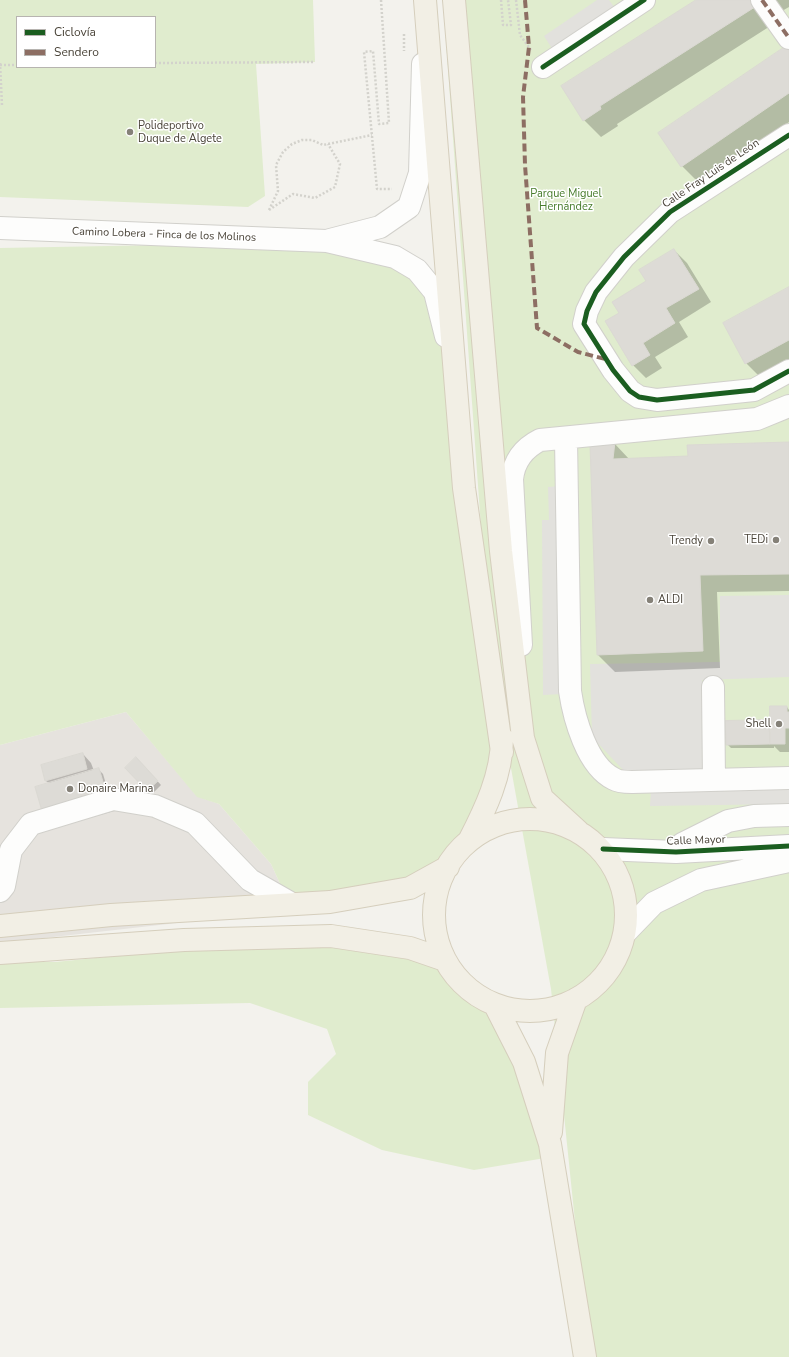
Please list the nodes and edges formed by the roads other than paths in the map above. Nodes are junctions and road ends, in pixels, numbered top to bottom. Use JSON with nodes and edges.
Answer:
{"nodes":[{"id":1,"x":454,"y":0,"type":"edge"},
{"id":2,"x":644,"y":0,"type":"edge"},
{"id":3,"x":762,"y":0,"type":"edge"},
{"id":4,"x":425,"y":1,"type":"edge"},
{"id":5,"x":789,"y":38,"type":"edge"},
{"id":6,"x":543,"y":67,"type":"road end"},
{"id":7,"x":789,"y":134,"type":"edge"},
{"id":8,"x":0,"y":228,"type":"edge"},
{"id":9,"x":327,"y":241,"type":"junction"},
{"id":10,"x":454,"y":363,"type":"junction"},
{"id":11,"x":789,"y":371,"type":"edge"},
{"id":12,"x":789,"y":406,"type":"edge"},
{"id":13,"x":566,"y":439,"type":"junction"},
{"id":14,"x":501,"y":551,"type":"junction"},
{"id":15,"x":713,"y":687,"type":"dead end"},
{"id":16,"x":520,"y":707,"type":"junction"},
{"id":17,"x":502,"y":752,"type":"junction"},
{"id":18,"x":789,"y":778,"type":"edge"},
{"id":19,"x":714,"y":780,"type":"junction"},
{"id":20,"x":789,"y":815,"type":"edge"},
{"id":21,"x":578,"y":831,"type":"junction"},
{"id":22,"x":469,"y":841,"type":"junction"},
{"id":23,"x":789,"y":846,"type":"edge"},
{"id":24,"x":603,"y":849,"type":"junction"},
{"id":25,"x":676,"y":852,"type":"junction"},
{"id":26,"x":789,"y":861,"type":"edge"},
{"id":27,"x":448,"y":867,"type":"junction"},
{"id":28,"x":0,"y":891,"type":"edge"},
{"id":29,"x":292,"y":904,"type":"junction"},
{"id":30,"x":0,"y":926,"type":"edge"},
{"id":31,"x":625,"y":933,"type":"junction"},
{"id":32,"x":0,"y":953,"type":"edge"},
{"id":33,"x":442,"y":959,"type":"junction"},
{"id":34,"x":576,"y":999,"type":"junction"},
{"id":35,"x":496,"y":1007,"type":"junction"},
{"id":36,"x":550,"y":1144,"type":"junction"},
{"id":37,"x":585,"y":1357,"type":"edge"}],
"edges":[{"from":1,"to":14,"type":"main road"},
{"from":2,"to":6,"type":"street"},
{"from":3,"to":5,"type":"street"},
{"from":4,"to":9,"type":"street"},
{"from":4,"to":10,"type":"main road"},
{"from":7,"to":11,"type":"street","name":"Calle Fray Luis de León"},
{"from":8,"to":9,"type":"street","name":"Camino Lobera - Finca de los Molinos"},
{"from":9,"to":10,"type":"street"},
{"from":10,"to":17,"type":"main road"},
{"from":12,"to":13,"type":"street"},
{"from":13,"to":16,"type":"street"},
{"from":13,"to":19,"type":"street"},
{"from":14,"to":16,"type":"main road"},
{"from":14,"to":17,"type":"main road"},
{"from":15,"to":19,"type":"street"},
{"from":16,"to":21,"type":"main road"},
{"from":17,"to":22,"type":"main road"},
{"from":18,"to":19,"type":"street"},
{"from":20,"to":25,"type":"street"},
{"from":21,"to":22,"type":"main road"},
{"from":21,"to":24,"type":"main road"},
{"from":22,"to":27,"type":"main road"},
{"from":23,"to":25,"type":"street","name":"Calle Mayor"},
{"from":24,"to":25,"type":"street","name":"Calle Mayor"},
{"from":24,"to":31,"type":"main road"},
{"from":26,"to":31,"type":"street"},
{"from":27,"to":29,"type":"main road"},
{"from":27,"to":33,"type":"main road"},
{"from":28,"to":29,"type":"street"},
{"from":29,"to":30,"type":"main road"},
{"from":31,"to":34,"type":"main road"},
{"from":32,"to":33,"type":"main road"},
{"from":33,"to":35,"type":"main road"},
{"from":34,"to":35,"type":"main road"},
{"from":34,"to":36,"type":"main road"},
{"from":35,"to":36,"type":"main road"},
{"from":36,"to":37,"type":"main road"}]}
